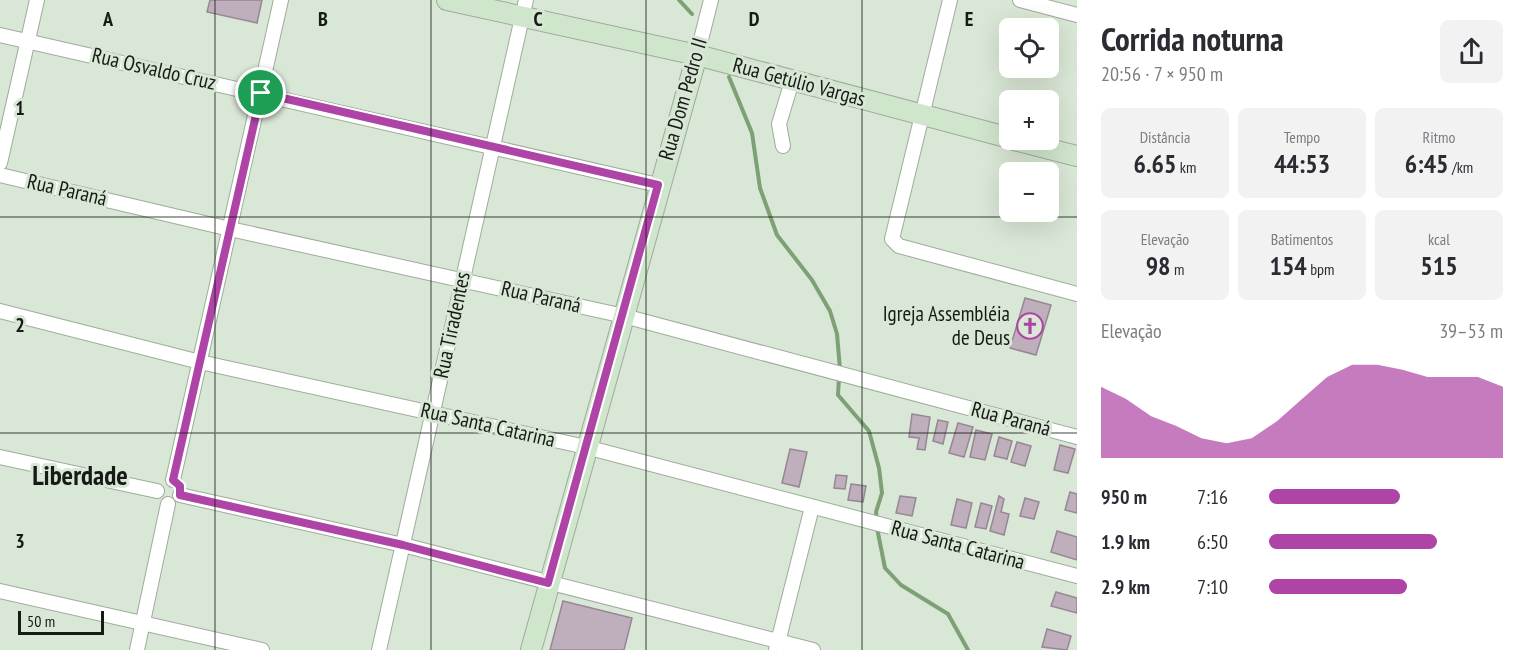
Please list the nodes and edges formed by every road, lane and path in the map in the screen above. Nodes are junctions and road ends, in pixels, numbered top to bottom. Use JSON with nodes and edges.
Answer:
{"nodes":[{"id":1,"x":37,"y":0,"type":"edge"},
{"id":2,"x":281,"y":0,"type":"edge"},
{"id":3,"x":447,"y":0,"type":"edge"},
{"id":4,"x":711,"y":0,"type":"edge"},
{"id":5,"x":950,"y":0,"type":"edge"},
{"id":6,"x":1020,"y":0,"type":"edge"},
{"id":7,"x":524,"y":9,"type":"edge"},
{"id":8,"x":1077,"y":15,"type":"edge"},
{"id":9,"x":0,"y":35,"type":"edge"},
{"id":10,"x":28,"y":41,"type":"junction"},
{"id":11,"x":696,"y":56,"type":"junction"},
{"id":12,"x":792,"y":81,"type":"junction"},
{"id":13,"x":261,"y":93,"type":"junction"},
{"id":14,"x":920,"y":114,"type":"junction"},
{"id":15,"x":999,"y":135,"type":"edge"},
{"id":16,"x":492,"y":145,"type":"junction"},
{"id":17,"x":783,"y":146,"type":"dead end"},
{"id":18,"x":1053,"y":150,"type":"edge"},
{"id":19,"x":1077,"y":156,"type":"edge"},
{"id":20,"x":0,"y":164,"type":"edge"},
{"id":21,"x":0,"y":175,"type":"edge"},
{"id":22,"x":658,"y":185,"type":"junction"},
{"id":23,"x":230,"y":229,"type":"junction"},
{"id":24,"x":462,"y":279,"type":"junction"},
{"id":25,"x":1077,"y":294,"type":"edge"},
{"id":26,"x":0,"y":311,"type":"edge"},
{"id":27,"x":624,"y":316,"type":"junction"},
{"id":28,"x":200,"y":362,"type":"junction"},
{"id":29,"x":434,"y":412,"type":"junction"},
{"id":30,"x":1077,"y":437,"type":"edge"},
{"id":31,"x":586,"y":447,"type":"junction"},
{"id":32,"x":0,"y":457,"type":"edge"},
{"id":33,"x":173,"y":480,"type":"junction"},
{"id":34,"x":157,"y":491,"type":"junction"},
{"id":35,"x":180,"y":495,"type":"junction"},
{"id":36,"x":168,"y":504,"type":"junction"},
{"id":37,"x":812,"y":507,"type":"junction"},
{"id":38,"x":403,"y":545,"type":"junction"},
{"id":39,"x":1077,"y":576,"type":"edge"},
{"id":40,"x":548,"y":583,"type":"junction"},
{"id":41,"x":0,"y":591,"type":"edge"},
{"id":42,"x":143,"y":622,"type":"junction"},
{"id":43,"x":777,"y":645,"type":"edge"},
{"id":44,"x":137,"y":650,"type":"edge"},
{"id":45,"x":262,"y":650,"type":"edge"},
{"id":46,"x":379,"y":650,"type":"edge"},
{"id":47,"x":531,"y":650,"type":"edge"},
{"id":48,"x":813,"y":650,"type":"edge"}],
"edges":[{"from":1,"to":10,"type":"street"},
{"from":2,"to":13,"type":"street"},
{"from":3,"to":7,"type":"street","name":"Rua Getúlio Vargas"},
{"from":4,"to":11,"type":"street","name":"Rua Dom Pedro II"},
{"from":5,"to":14,"type":"street"},
{"from":6,"to":8,"type":"street"},
{"from":7,"to":11,"type":"street","name":"Rua Getúlio Vargas"},
{"from":7,"to":16,"type":"street","name":"Rua Tiradentes"},
{"from":9,"to":10,"type":"street","name":"Rua Osvaldo Cruz"},
{"from":10,"to":13,"type":"street","name":"Rua Osvaldo Cruz"},
{"from":10,"to":20,"type":"street"},
{"from":11,"to":12,"type":"street","name":"Rua Getúlio Vargas"},
{"from":11,"to":22,"type":"street","name":"Rua Dom Pedro II"},
{"from":12,"to":14,"type":"street","name":"Rua Getúlio Vargas"},
{"from":12,"to":17,"type":"street"},
{"from":13,"to":16,"type":"street","name":"Rua Osvaldo Cruz"},
{"from":13,"to":23,"type":"street"},
{"from":14,"to":15,"type":"street","name":"Rua Getúlio Vargas"},
{"from":14,"to":25,"type":"street"},
{"from":16,"to":22,"type":"street","name":"Rua Osvaldo Cruz"},
{"from":16,"to":24,"type":"street","name":"Rua Tiradentes"},
{"from":18,"to":19,"type":"street"},
{"from":21,"to":23,"type":"street","name":"Rua Paraná"},
{"from":22,"to":27,"type":"street","name":"Rua Dom Pedro II"},
{"from":23,"to":24,"type":"street","name":"Rua Paraná"},
{"from":23,"to":28,"type":"street"},
{"from":24,"to":27,"type":"street","name":"Rua Paraná"},
{"from":24,"to":29,"type":"street","name":"Rua Tiradentes"},
{"from":26,"to":28,"type":"street","name":"Rua Santa Catarina"},
{"from":27,"to":30,"type":"street","name":"Rua Paraná"},
{"from":27,"to":31,"type":"street","name":"Rua Dom Pedro II"},
{"from":28,"to":29,"type":"street","name":"Rua Santa Catarina"},
{"from":28,"to":33,"type":"street"},
{"from":29,"to":31,"type":"street","name":"Rua Santa Catarina"},
{"from":29,"to":38,"type":"street","name":"Rua Tiradentes"},
{"from":31,"to":37,"type":"street","name":"Rua Santa Catarina"},
{"from":31,"to":40,"type":"street","name":"Rua Dom Pedro II"},
{"from":32,"to":34,"type":"street"},
{"from":33,"to":34,"type":"street"},
{"from":33,"to":35,"type":"street"},
{"from":34,"to":36,"type":"street"},
{"from":35,"to":36,"type":"street"},
{"from":35,"to":38,"type":"street"},
{"from":36,"to":42,"type":"street"},
{"from":37,"to":39,"type":"street","name":"Rua Santa Catarina"},
{"from":37,"to":43,"type":"street"},
{"from":38,"to":40,"type":"street"},
{"from":38,"to":46,"type":"street","name":"Rua Tiradentes"},
{"from":40,"to":43,"type":"street"},
{"from":40,"to":47,"type":"street","name":"Rua Dom Pedro II"},
{"from":41,"to":42,"type":"street"},
{"from":42,"to":44,"type":"street"},
{"from":42,"to":45,"type":"street"},
{"from":43,"to":48,"type":"street"}]}
